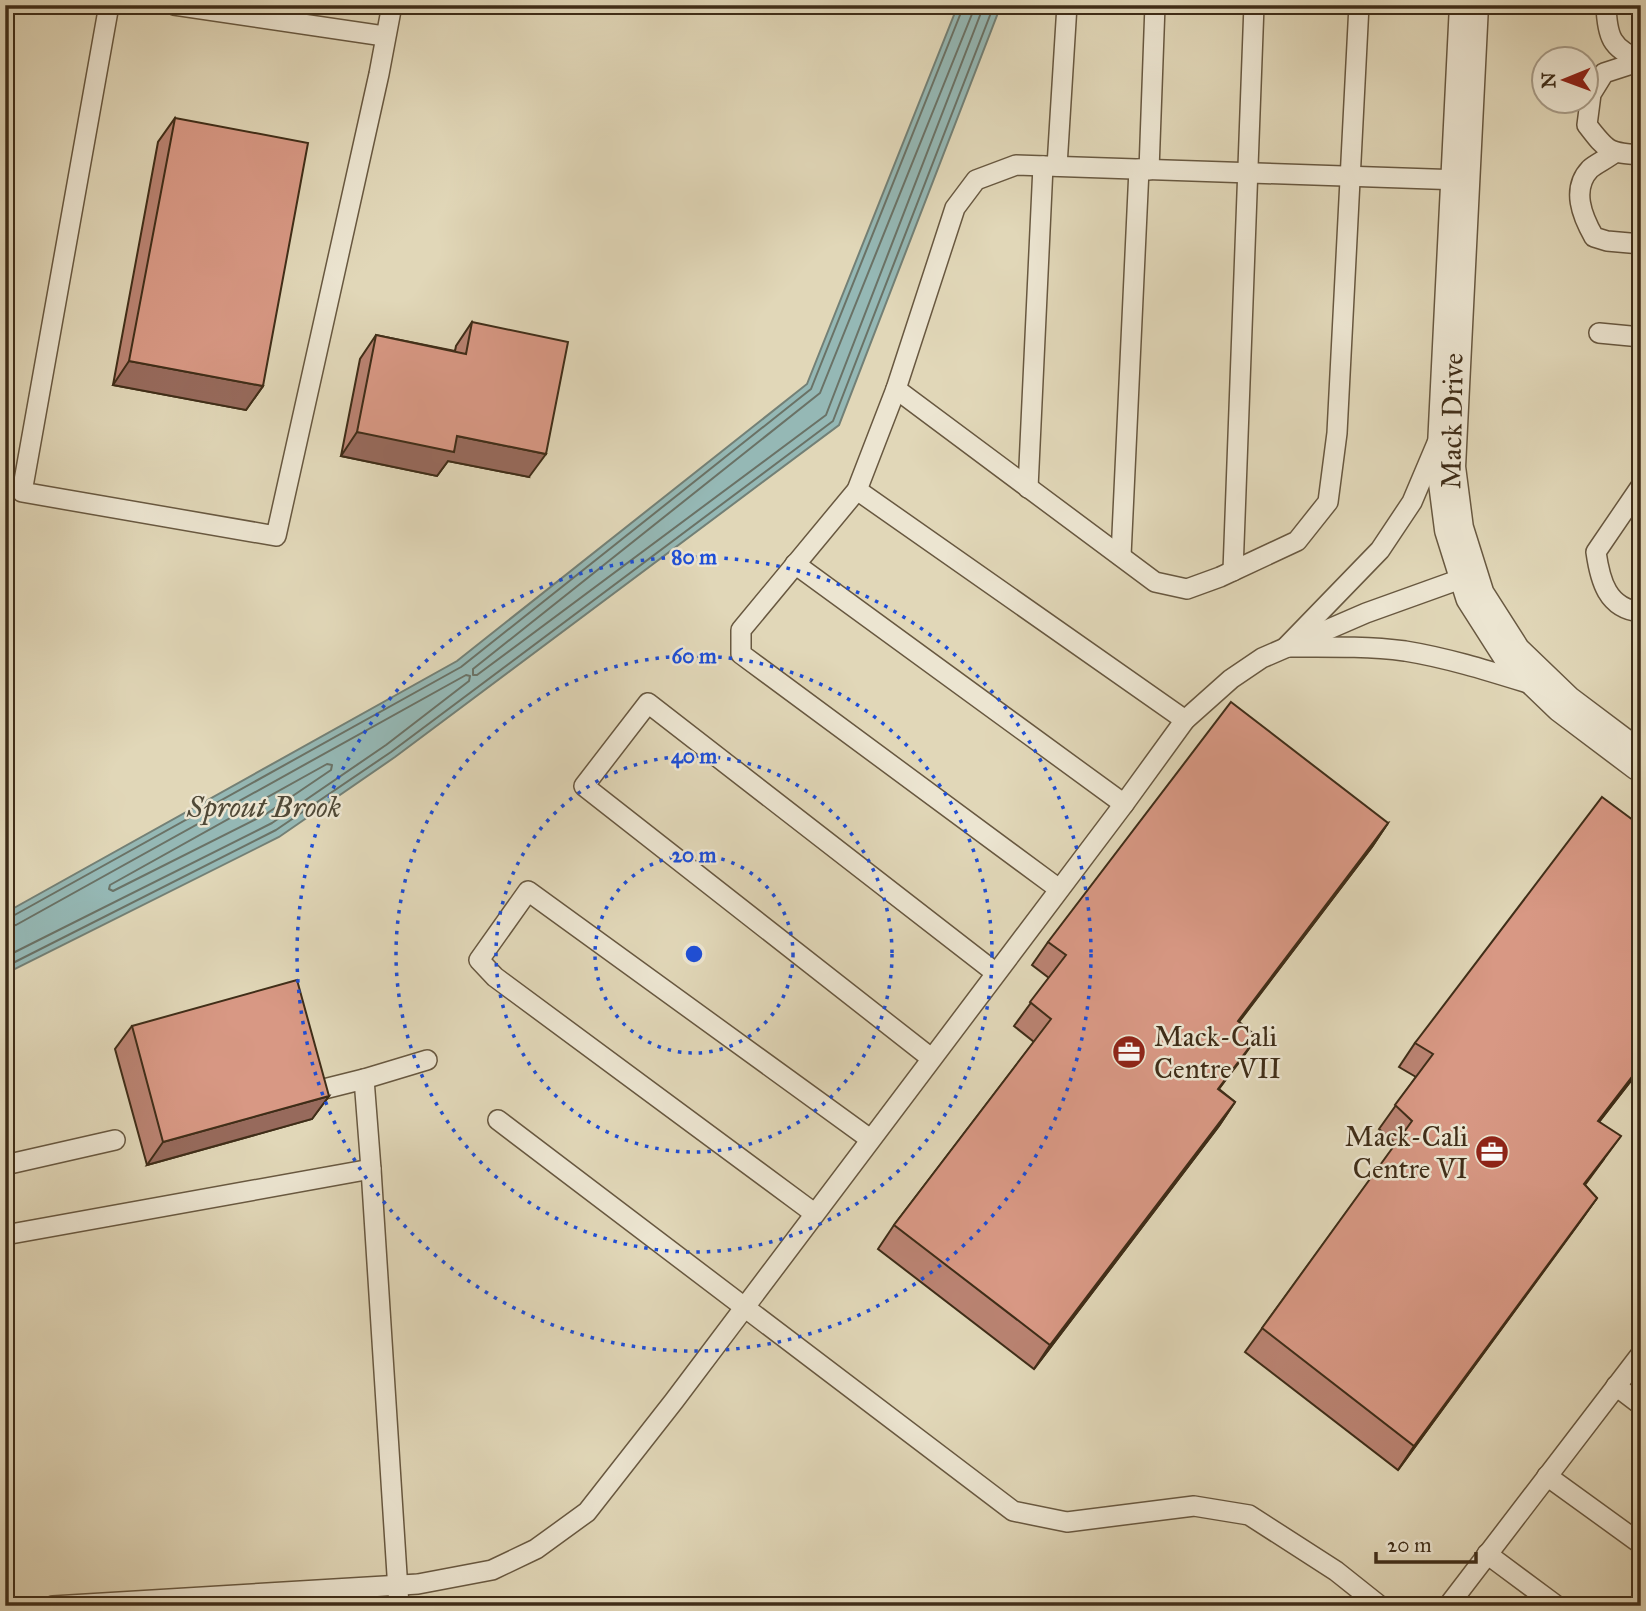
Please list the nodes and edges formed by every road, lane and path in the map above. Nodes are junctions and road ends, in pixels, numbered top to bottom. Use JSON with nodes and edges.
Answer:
{"nodes":[{"id":1,"x":109,"y":5,"type":"edge"},
{"id":2,"x":174,"y":5,"type":"edge"},
{"id":3,"x":392,"y":5,"type":"edge"},
{"id":4,"x":1068,"y":5,"type":"edge"},
{"id":5,"x":1155,"y":5,"type":"edge"},
{"id":6,"x":1254,"y":5,"type":"edge"},
{"id":7,"x":1359,"y":5,"type":"edge"},
{"id":8,"x":1469,"y":5,"type":"edge"},
{"id":9,"x":1606,"y":5,"type":"edge"},
{"id":10,"x":384,"y":36,"type":"junction"},
{"id":11,"x":1641,"y":60,"type":"edge"},
{"id":12,"x":1614,"y":153,"type":"junction"},
{"id":13,"x":1641,"y":155,"type":"edge"},
{"id":14,"x":1050,"y":166,"type":"junction"},
{"id":15,"x":1144,"y":169,"type":"junction"},
{"id":16,"x":1247,"y":173,"type":"junction"},
{"id":17,"x":1349,"y":176,"type":"junction"},
{"id":18,"x":1461,"y":180,"type":"junction"},
{"id":19,"x":1641,"y":244,"type":"edge"},
{"id":20,"x":1599,"y":333,"type":"dead end"},
{"id":21,"x":1641,"y":337,"type":"edge"},
{"id":22,"x":896,"y":389,"type":"junction"},
{"id":23,"x":1450,"y":413,"type":"junction"},
{"id":24,"x":1641,"y":486,"type":"edge"},
{"id":25,"x":1028,"y":488,"type":"junction"},
{"id":26,"x":857,"y":489,"type":"junction"},
{"id":27,"x":1121,"y":556,"type":"junction"},
{"id":28,"x":795,"y":564,"type":"junction"},
{"id":29,"x":1233,"y":571,"type":"junction"},
{"id":30,"x":1469,"y":576,"type":"junction"},
{"id":31,"x":1641,"y":612,"type":"edge"},
{"id":32,"x":1286,"y":647,"type":"junction"},
{"id":33,"x":1549,"y":690,"type":"junction"},
{"id":34,"x":1185,"y":720,"type":"junction"},
{"id":35,"x":1641,"y":762,"type":"edge"},
{"id":36,"x":1124,"y":804,"type":"junction"},
{"id":37,"x":1059,"y":890,"type":"junction"},
{"id":38,"x":996,"y":973,"type":"junction"},
{"id":39,"x":931,"y":1058,"type":"junction"},
{"id":40,"x":427,"y":1060,"type":"dead end"},
{"id":41,"x":363,"y":1079,"type":"junction"},
{"id":42,"x":324,"y":1089,"type":"edge"},
{"id":43,"x":498,"y":1120,"type":"dead end"},
{"id":44,"x":870,"y":1139,"type":"junction"},
{"id":45,"x":114,"y":1140,"type":"dead end"},
{"id":46,"x":5,"y":1165,"type":"edge"},
{"id":47,"x":371,"y":1169,"type":"junction"},
{"id":48,"x":814,"y":1213,"type":"junction"},
{"id":49,"x":5,"y":1235,"type":"edge"},
{"id":50,"x":744,"y":1307,"type":"junction"},
{"id":51,"x":1641,"y":1354,"type":"edge"},
{"id":52,"x":1616,"y":1386,"type":"junction"},
{"id":53,"x":1641,"y":1405,"type":"edge"},
{"id":54,"x":1547,"y":1476,"type":"junction"},
{"id":55,"x":1641,"y":1544,"type":"edge"},
{"id":56,"x":1487,"y":1554,"type":"junction"},
{"id":57,"x":398,"y":1585,"type":"junction"},
{"id":58,"x":53,"y":1606,"type":"edge"},
{"id":59,"x":399,"y":1606,"type":"edge"},
{"id":60,"x":1380,"y":1606,"type":"edge"},
{"id":61,"x":1448,"y":1606,"type":"edge"},
{"id":62,"x":1557,"y":1606,"type":"edge"}],
"edges":[{"from":1,"to":10,"type":"lane"},
{"from":2,"to":10,"type":"lane"},
{"from":3,"to":10,"type":"lane"},
{"from":4,"to":14,"type":"lane"},
{"from":5,"to":15,"type":"lane"},
{"from":6,"to":16,"type":"lane"},
{"from":7,"to":17,"type":"lane"},
{"from":8,"to":18,"type":"street","name":"Mack Drive"},
{"from":9,"to":11,"type":"lane"},
{"from":11,"to":12,"type":"lane"},
{"from":12,"to":13,"type":"lane"},
{"from":12,"to":19,"type":"lane"},
{"from":14,"to":15,"type":"lane"},
{"from":14,"to":22,"type":"lane"},
{"from":14,"to":25,"type":"lane"},
{"from":15,"to":16,"type":"lane"},
{"from":15,"to":27,"type":"lane"},
{"from":16,"to":17,"type":"lane"},
{"from":16,"to":29,"type":"lane"},
{"from":17,"to":18,"type":"lane"},
{"from":17,"to":29,"type":"lane"},
{"from":18,"to":23,"type":"street","name":"Mack Drive"},
{"from":20,"to":21,"type":"lane"},
{"from":22,"to":25,"type":"lane"},
{"from":22,"to":26,"type":"lane"},
{"from":23,"to":30,"type":"street","name":"Mack Drive"},
{"from":23,"to":32,"type":"lane"},
{"from":24,"to":31,"type":"lane"},
{"from":25,"to":27,"type":"lane"},
{"from":26,"to":28,"type":"lane"},
{"from":26,"to":34,"type":"lane"},
{"from":27,"to":29,"type":"lane"},
{"from":28,"to":36,"type":"lane"},
{"from":28,"to":37,"type":"lane"},
{"from":30,"to":32,"type":"lane"},
{"from":30,"to":33,"type":"street","name":"Mack Drive"},
{"from":32,"to":33,"type":"lane"},
{"from":32,"to":34,"type":"lane"},
{"from":33,"to":35,"type":"street","name":"Mack Drive"},
{"from":34,"to":36,"type":"lane"},
{"from":36,"to":37,"type":"lane"},
{"from":37,"to":38,"type":"lane"},
{"from":38,"to":39,"type":"lane"},
{"from":38,"to":39,"type":"lane"},
{"from":39,"to":44,"type":"lane"},
{"from":40,"to":41,"type":"lane"},
{"from":41,"to":42,"type":"lane"},
{"from":41,"to":47,"type":"lane"},
{"from":43,"to":50,"type":"lane"},
{"from":44,"to":48,"type":"lane"},
{"from":44,"to":48,"type":"lane"},
{"from":45,"to":46,"type":"lane"},
{"from":47,"to":49,"type":"lane"},
{"from":47,"to":57,"type":"lane"},
{"from":48,"to":50,"type":"lane"},
{"from":50,"to":57,"type":"lane"},
{"from":50,"to":60,"type":"lane"},
{"from":51,"to":52,"type":"lane"},
{"from":52,"to":53,"type":"lane"},
{"from":52,"to":54,"type":"lane"},
{"from":54,"to":55,"type":"lane"},
{"from":54,"to":56,"type":"lane"},
{"from":56,"to":61,"type":"lane"},
{"from":56,"to":62,"type":"lane"},
{"from":57,"to":58,"type":"lane"},
{"from":57,"to":59,"type":"lane"}]}
